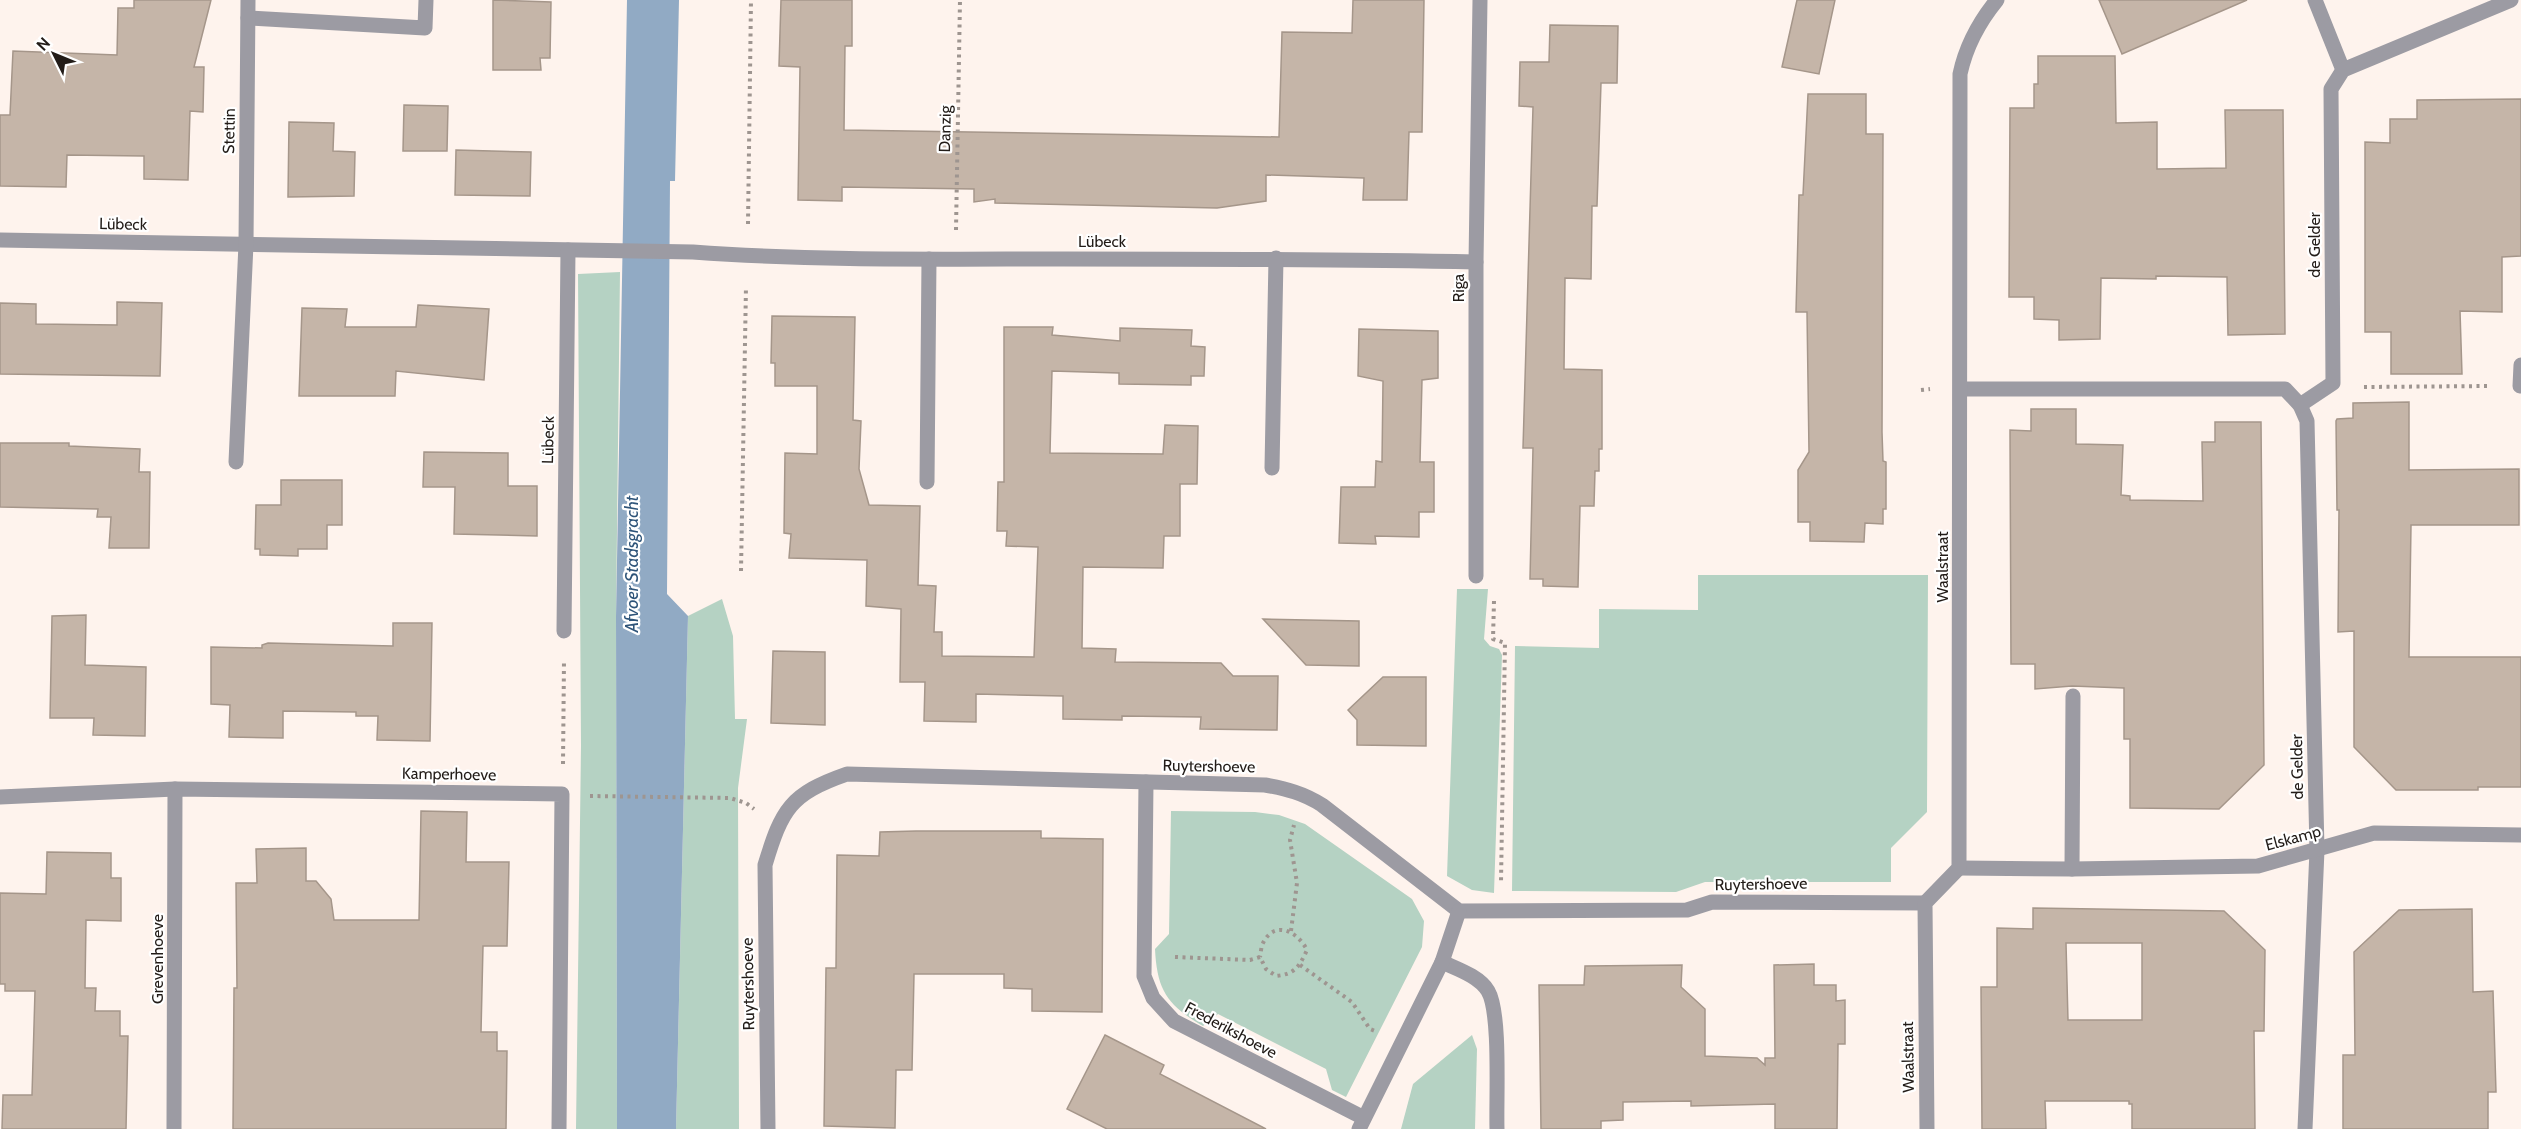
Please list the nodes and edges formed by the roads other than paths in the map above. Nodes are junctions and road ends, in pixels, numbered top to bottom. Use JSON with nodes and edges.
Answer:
{"nodes":[{"id":1,"x":248,"y":0,"type":"edge"},
{"id":2,"x":426,"y":0,"type":"edge"},
{"id":3,"x":1480,"y":0,"type":"edge"},
{"id":4,"x":1997,"y":0,"type":"edge"},
{"id":5,"x":2315,"y":0,"type":"edge"},
{"id":6,"x":2512,"y":0,"type":"edge"},
{"id":7,"x":2521,"y":0,"type":"edge"},
{"id":8,"x":248,"y":18,"type":"junction"},
{"id":9,"x":2343,"y":70,"type":"junction"},
{"id":10,"x":0,"y":240,"type":"edge"},
{"id":11,"x":246,"y":244,"type":"junction"},
{"id":12,"x":568,"y":250,"type":"junction"},
{"id":13,"x":929,"y":258,"type":"junction"},
{"id":14,"x":1276,"y":258,"type":"junction"},
{"id":15,"x":1476,"y":262,"type":"junction"},
{"id":16,"x":2521,"y":365,"type":"edge"},
{"id":17,"x":2520,"y":386,"type":"edge"},
{"id":18,"x":1961,"y":389,"type":"junction"},
{"id":19,"x":2300,"y":405,"type":"junction"},
{"id":20,"x":236,"y":462,"type":"dead end"},
{"id":21,"x":1272,"y":468,"type":"dead end"},
{"id":22,"x":927,"y":482,"type":"dead end"},
{"id":23,"x":1476,"y":576,"type":"road end"},
{"id":24,"x":564,"y":631,"type":"road end"},
{"id":25,"x":2073,"y":696,"type":"dead end"},
{"id":26,"x":1146,"y":782,"type":"junction"},
{"id":27,"x":175,"y":789,"type":"junction"},
{"id":28,"x":0,"y":796,"type":"edge"},
{"id":29,"x":2521,"y":835,"type":"edge"},
{"id":30,"x":2317,"y":850,"type":"junction"},
{"id":31,"x":1959,"y":868,"type":"junction"},
{"id":32,"x":2072,"y":869,"type":"junction"},
{"id":33,"x":1925,"y":903,"type":"junction"},
{"id":34,"x":1459,"y":910,"type":"junction"},
{"id":35,"x":1442,"y":962,"type":"junction"},
{"id":36,"x":1362,"y":1124,"type":"edge"},
{"id":37,"x":174,"y":1129,"type":"edge"},
{"id":38,"x":559,"y":1129,"type":"edge"},
{"id":39,"x":768,"y":1129,"type":"edge"},
{"id":40,"x":1497,"y":1129,"type":"edge"},
{"id":41,"x":1927,"y":1129,"type":"edge"},
{"id":42,"x":2305,"y":1129,"type":"edge"}],
"edges":[{"from":1,"to":8,"type":"street","name":"Stettin"},
{"from":2,"to":8,"type":"street"},
{"from":3,"to":15,"type":"street","name":"Riga"},
{"from":4,"to":18,"type":"street","name":"Waalstraat"},
{"from":5,"to":9,"type":"street"},
{"from":6,"to":7,"type":"street"},
{"from":6,"to":9,"type":"street"},
{"from":8,"to":11,"type":"street","name":"Stettin"},
{"from":9,"to":19,"type":"street","name":"de Gelder"},
{"from":10,"to":11,"type":"street","name":"Lübeck"},
{"from":11,"to":12,"type":"street","name":"Lübeck"},
{"from":11,"to":20,"type":"street"},
{"from":12,"to":13,"type":"street","name":"Lübeck"},
{"from":12,"to":24,"type":"street","name":"Lübeck"},
{"from":13,"to":14,"type":"street","name":"Lübeck"},
{"from":13,"to":22,"type":"street"},
{"from":14,"to":15,"type":"street","name":"Lübeck"},
{"from":14,"to":21,"type":"street"},
{"from":15,"to":23,"type":"street","name":"Riga"},
{"from":16,"to":17,"type":"street"},
{"from":18,"to":19,"type":"street"},
{"from":18,"to":31,"type":"street","name":"Waalstraat"},
{"from":19,"to":30,"type":"street","name":"de Gelder"},
{"from":25,"to":32,"type":"street"},
{"from":26,"to":34,"type":"street","name":"Ruytershoeve"},
{"from":26,"to":36,"type":"street","name":"Frederikshoeve"},
{"from":26,"to":39,"type":"street","name":"Ruytershoeve"},
{"from":27,"to":28,"type":"street","name":"Kamperhoeve"},
{"from":27,"to":37,"type":"street","name":"Grevenhoeve"},
{"from":27,"to":38,"type":"street","name":"Kamperhoeve"},
{"from":29,"to":30,"type":"street","name":"Elskamp"},
{"from":30,"to":32,"type":"street","name":"Elskamp"},
{"from":30,"to":42,"type":"street","name":"de Gelder"},
{"from":31,"to":32,"type":"street","name":"Elskamp"},
{"from":31,"to":33,"type":"street"},
{"from":33,"to":34,"type":"street","name":"Ruytershoeve"},
{"from":33,"to":41,"type":"street","name":"Waalstraat"},
{"from":34,"to":35,"type":"street","name":"Frederikshoeve"},
{"from":35,"to":36,"type":"street","name":"Frederikshoeve"},
{"from":35,"to":40,"type":"street"}]}
